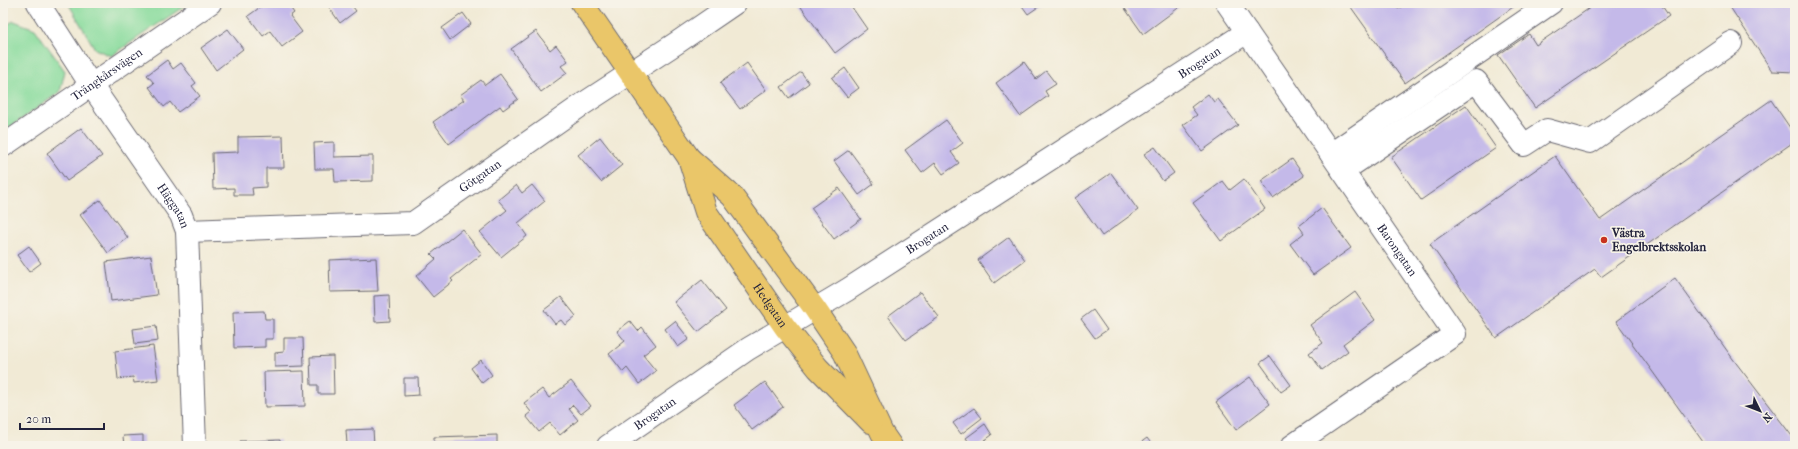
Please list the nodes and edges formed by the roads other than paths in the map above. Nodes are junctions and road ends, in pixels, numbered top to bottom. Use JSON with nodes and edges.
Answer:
{"nodes":[{"id":1,"x":38,"y":3,"type":"edge"},
{"id":2,"x":210,"y":3,"type":"edge"},
{"id":3,"x":582,"y":3,"type":"edge"},
{"id":4,"x":735,"y":3,"type":"edge"},
{"id":5,"x":1227,"y":3,"type":"edge"},
{"id":6,"x":1551,"y":3,"type":"edge"},
{"id":7,"x":1247,"y":32,"type":"junction"},
{"id":8,"x":1731,"y":42,"type":"dead end"},
{"id":9,"x":631,"y":73,"type":"junction"},
{"id":10,"x":91,"y":85,"type":"junction"},
{"id":11,"x":3,"y":146,"type":"edge"},
{"id":12,"x":689,"y":158,"type":"junction"},
{"id":13,"x":1337,"y":162,"type":"junction"},
{"id":14,"x":187,"y":231,"type":"junction"},
{"id":15,"x":815,"y":309,"type":"junction"},
{"id":16,"x":785,"y":327,"type":"junction"},
{"id":17,"x":886,"y":439,"type":"edge"},
{"id":18,"x":194,"y":446,"type":"edge"},
{"id":19,"x":608,"y":446,"type":"edge"},
{"id":20,"x":1292,"y":446,"type":"edge"}],
"edges":[{"from":1,"to":10,"type":"street","name":"Häggatan"},
{"from":2,"to":10,"type":"street","name":"Trängkårsvägen"},
{"from":3,"to":9,"type":"main road","name":"Hedgatan"},
{"from":4,"to":9,"type":"street","name":"Götgatan"},
{"from":5,"to":7,"type":"street","name":"Barongatan"},
{"from":6,"to":13,"type":"street"},
{"from":7,"to":13,"type":"street","name":"Barongatan"},
{"from":7,"to":15,"type":"street","name":"Brogatan"},
{"from":8,"to":13,"type":"street"},
{"from":9,"to":12,"type":"main road","name":"Hedgatan"},
{"from":9,"to":14,"type":"street","name":"Götgatan"},
{"from":10,"to":11,"type":"street","name":"Trängkårsvägen"},
{"from":10,"to":14,"type":"street","name":"Häggatan"},
{"from":12,"to":15,"type":"main road","name":"Hedgatan"},
{"from":12,"to":16,"type":"main road","name":"Hedgatan"},
{"from":13,"to":20,"type":"street","name":"Barongatan"},
{"from":14,"to":18,"type":"street","name":"Häggatan"},
{"from":15,"to":16,"type":"street","name":"Brogatan"},
{"from":15,"to":17,"type":"main road","name":"Hedgatan"},
{"from":16,"to":17,"type":"main road","name":"Hedgatan"},
{"from":16,"to":19,"type":"street","name":"Brogatan"}]}
